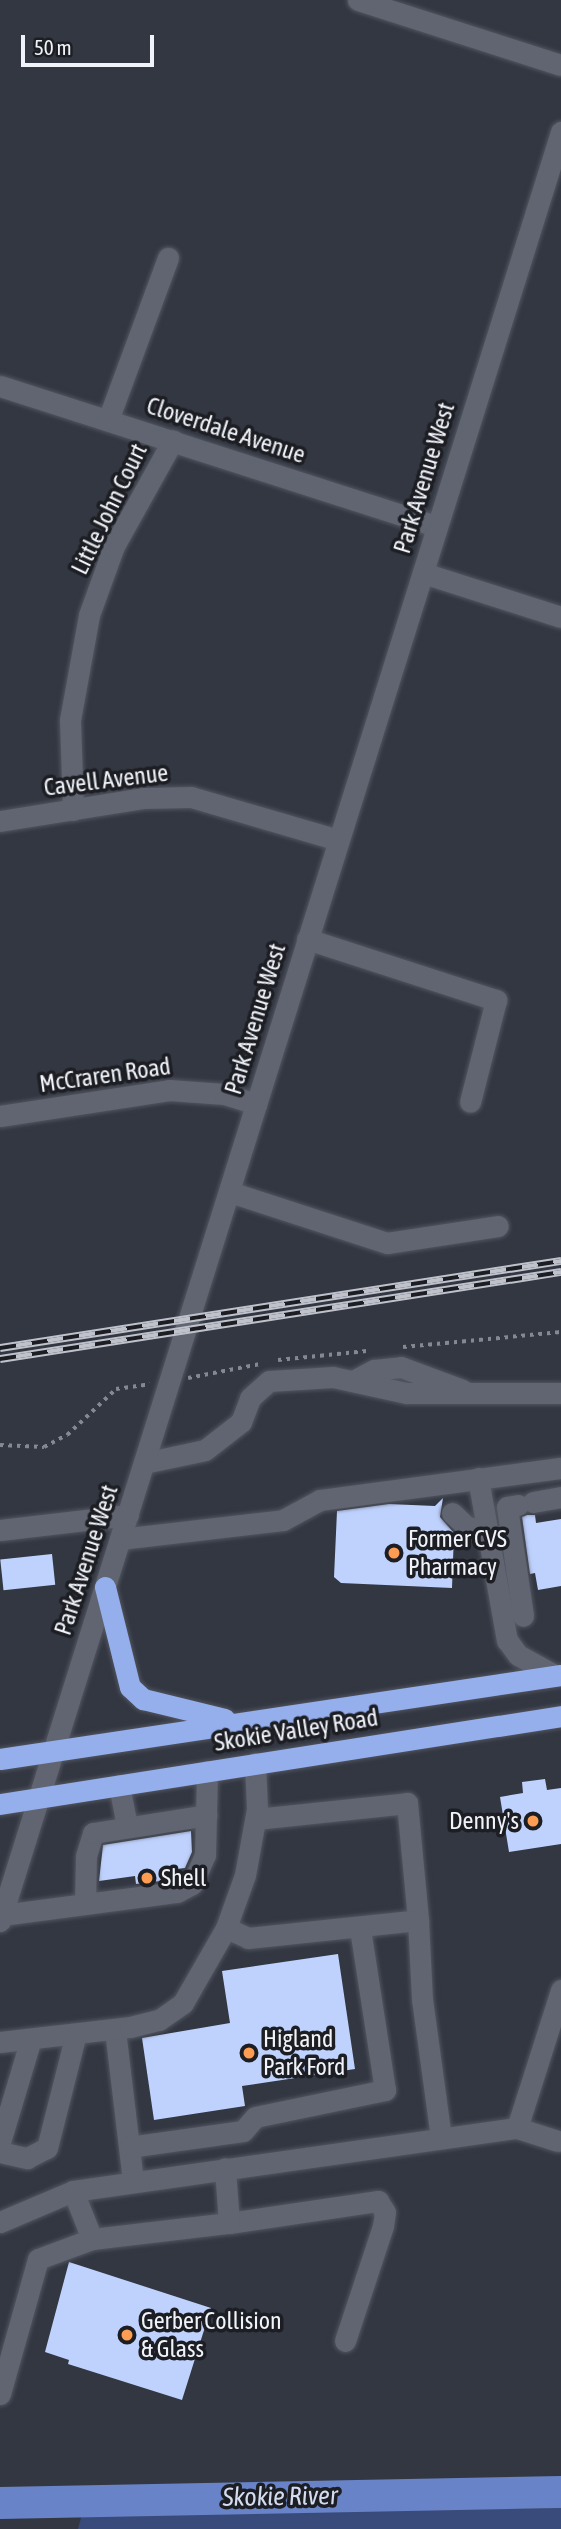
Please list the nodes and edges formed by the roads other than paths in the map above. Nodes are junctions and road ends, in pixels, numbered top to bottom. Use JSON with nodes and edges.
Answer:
{"nodes":[{"id":1,"x":359,"y":0,"type":"edge"},
{"id":2,"x":561,"y":65,"type":"edge"},
{"id":3,"x":561,"y":132,"type":"edge"},
{"id":4,"x":168,"y":258,"type":"dead end"},
{"id":5,"x":0,"y":386,"type":"edge"},
{"id":6,"x":108,"y":420,"type":"junction"},
{"id":7,"x":173,"y":440,"type":"junction"},
{"id":8,"x":435,"y":526,"type":"junction"},
{"id":9,"x":423,"y":573,"type":"junction"},
{"id":10,"x":561,"y":617,"type":"edge"},
{"id":11,"x":73,"y":810,"type":"junction"},
{"id":12,"x":0,"y":821,"type":"edge"},
{"id":13,"x":338,"y":840,"type":"junction"},
{"id":14,"x":307,"y":939,"type":"junction"},
{"id":15,"x":470,"y":1102,"type":"dead end"},
{"id":16,"x":257,"y":1104,"type":"junction"},
{"id":17,"x":0,"y":1116,"type":"edge"},
{"id":18,"x":230,"y":1192,"type":"junction"},
{"id":19,"x":498,"y":1226,"type":"dead end"},
{"id":20,"x":561,"y":1393,"type":"edge"},
{"id":21,"x":144,"y":1463,"type":"junction"},
{"id":22,"x":561,"y":1468,"type":"edge"},
{"id":23,"x":478,"y":1478,"type":"junction"},
{"id":24,"x":423,"y":1486,"type":"junction"},
{"id":25,"x":561,"y":1496,"type":"edge"},
{"id":26,"x":128,"y":1515,"type":"junction"},
{"id":27,"x":0,"y":1530,"type":"edge"},
{"id":28,"x":487,"y":1530,"type":"junction"},
{"id":29,"x":120,"y":1539,"type":"junction"},
{"id":30,"x":105,"y":1587,"type":"junction"},
{"id":31,"x":523,"y":1616,"type":"dead end"},
{"id":32,"x":559,"y":1675,"type":"edge"},
{"id":33,"x":560,"y":1717,"type":"edge"},
{"id":34,"x":240,"y":1722,"type":"junction"},
{"id":35,"x":53,"y":1751,"type":"junction"},
{"id":36,"x":0,"y":1759,"type":"edge"},
{"id":37,"x":255,"y":1763,"type":"junction"},
{"id":38,"x":207,"y":1771,"type":"junction"},
{"id":39,"x":119,"y":1785,"type":"junction"},
{"id":40,"x":39,"y":1797,"type":"junction"},
{"id":41,"x":0,"y":1804,"type":"edge"},
{"id":42,"x":207,"y":1815,"type":"junction"},
{"id":43,"x":256,"y":1819,"type":"junction"},
{"id":44,"x":127,"y":1826,"type":"junction"},
{"id":45,"x":85,"y":1904,"type":"junction"},
{"id":46,"x":1,"y":1918,"type":"edge"},
{"id":47,"x":418,"y":1920,"type":"junction"},
{"id":48,"x":226,"y":1928,"type":"junction"},
{"id":49,"x":360,"y":1928,"type":"junction"},
{"id":50,"x":561,"y":1990,"type":"edge"},
{"id":51,"x":115,"y":2030,"type":"junction"},
{"id":52,"x":75,"y":2037,"type":"junction"},
{"id":53,"x":0,"y":2042,"type":"edge"},
{"id":54,"x":30,"y":2042,"type":"junction"},
{"id":55,"x":517,"y":2128,"type":"junction"},
{"id":56,"x":441,"y":2138,"type":"junction"},
{"id":57,"x":558,"y":2141,"type":"dead end"},
{"id":58,"x":0,"y":2142,"type":"edge"},
{"id":59,"x":129,"y":2147,"type":"junction"},
{"id":60,"x":0,"y":2152,"type":"edge"},
{"id":61,"x":225,"y":2168,"type":"junction"},
{"id":62,"x":133,"y":2182,"type":"junction"},
{"id":63,"x":74,"y":2191,"type":"junction"},
{"id":64,"x":2,"y":2221,"type":"edge"},
{"id":65,"x":229,"y":2223,"type":"junction"},
{"id":66,"x":92,"y":2239,"type":"junction"},
{"id":67,"x":345,"y":2341,"type":"dead end"},
{"id":68,"x":0,"y":2393,"type":"edge"}],
"edges":[{"from":1,"to":2,"type":"street"},
{"from":3,"to":8,"type":"street","name":"Park Avenue West"},
{"from":4,"to":6,"type":"street"},
{"from":5,"to":6,"type":"street","name":"Cloverdale Avenue"},
{"from":6,"to":7,"type":"street","name":"Cloverdale Avenue"},
{"from":7,"to":8,"type":"street","name":"Cloverdale Avenue"},
{"from":7,"to":11,"type":"street","name":"Little John Court"},
{"from":8,"to":9,"type":"street","name":"Park Avenue West"},
{"from":9,"to":10,"type":"street"},
{"from":9,"to":13,"type":"street","name":"Park Avenue West"},
{"from":11,"to":12,"type":"street","name":"Cavell Avenue"},
{"from":11,"to":13,"type":"street","name":"Cavell Avenue"},
{"from":13,"to":14,"type":"street","name":"Park Avenue West"},
{"from":14,"to":15,"type":"street"},
{"from":14,"to":16,"type":"street","name":"Park Avenue West"},
{"from":16,"to":17,"type":"street","name":"McCraren Road"},
{"from":16,"to":18,"type":"street","name":"Park Avenue West"},
{"from":18,"to":19,"type":"street"},
{"from":18,"to":21,"type":"street","name":"Park Avenue West"},
{"from":20,"to":21,"type":"street"},
{"from":21,"to":26,"type":"street","name":"Park Avenue West"},
{"from":22,"to":23,"type":"street"},
{"from":23,"to":24,"type":"street"},
{"from":23,"to":28,"type":"street"},
{"from":24,"to":28,"type":"street"},
{"from":24,"to":29,"type":"street"},
{"from":25,"to":31,"type":"street"},
{"from":26,"to":27,"type":"street"},
{"from":26,"to":29,"type":"street","name":"Park Avenue West"},
{"from":28,"to":32,"type":"street"},
{"from":29,"to":30,"type":"street","name":"Park Avenue West"},
{"from":30,"to":34,"type":"highway"},
{"from":30,"to":35,"type":"street","name":"Park Avenue West"},
{"from":32,"to":34,"type":"highway","name":"Skokie Valley Road"},
{"from":33,"to":37,"type":"highway","name":"Skokie Valley Road"},
{"from":34,"to":35,"type":"highway","name":"Skokie Valley Road"},
{"from":35,"to":36,"type":"highway","name":"Skokie Valley Road"},
{"from":35,"to":40,"type":"street","name":"Park Avenue West"},
{"from":37,"to":38,"type":"highway","name":"Skokie Valley Road"},
{"from":37,"to":43,"type":"street"},
{"from":38,"to":39,"type":"highway","name":"Skokie Valley Road"},
{"from":38,"to":42,"type":"street"},
{"from":39,"to":40,"type":"highway","name":"Skokie Valley Road"},
{"from":39,"to":44,"type":"street"},
{"from":40,"to":41,"type":"highway","name":"Skokie Valley Road"},
{"from":40,"to":46,"type":"street","name":"Park Avenue West"},
{"from":42,"to":44,"type":"street"},
{"from":42,"to":45,"type":"street"},
{"from":43,"to":47,"type":"street"},
{"from":43,"to":48,"type":"street"},
{"from":44,"to":45,"type":"street"},
{"from":45,"to":46,"type":"street"},
{"from":47,"to":49,"type":"street"},
{"from":47,"to":56,"type":"street"},
{"from":48,"to":49,"type":"street"},
{"from":48,"to":51,"type":"street"},
{"from":49,"to":59,"type":"street"},
{"from":50,"to":55,"type":"street"},
{"from":51,"to":52,"type":"street"},
{"from":51,"to":59,"type":"street"},
{"from":52,"to":54,"type":"street"},
{"from":52,"to":60,"type":"street"},
{"from":53,"to":54,"type":"street"},
{"from":54,"to":58,"type":"street"},
{"from":55,"to":56,"type":"street"},
{"from":55,"to":57,"type":"street"},
{"from":56,"to":61,"type":"street"},
{"from":59,"to":62,"type":"street"},
{"from":61,"to":62,"type":"street"},
{"from":61,"to":65,"type":"street"},
{"from":62,"to":63,"type":"street"},
{"from":63,"to":64,"type":"street"},
{"from":63,"to":66,"type":"street"},
{"from":65,"to":66,"type":"street"},
{"from":65,"to":67,"type":"street"},
{"from":66,"to":68,"type":"street"}]}
